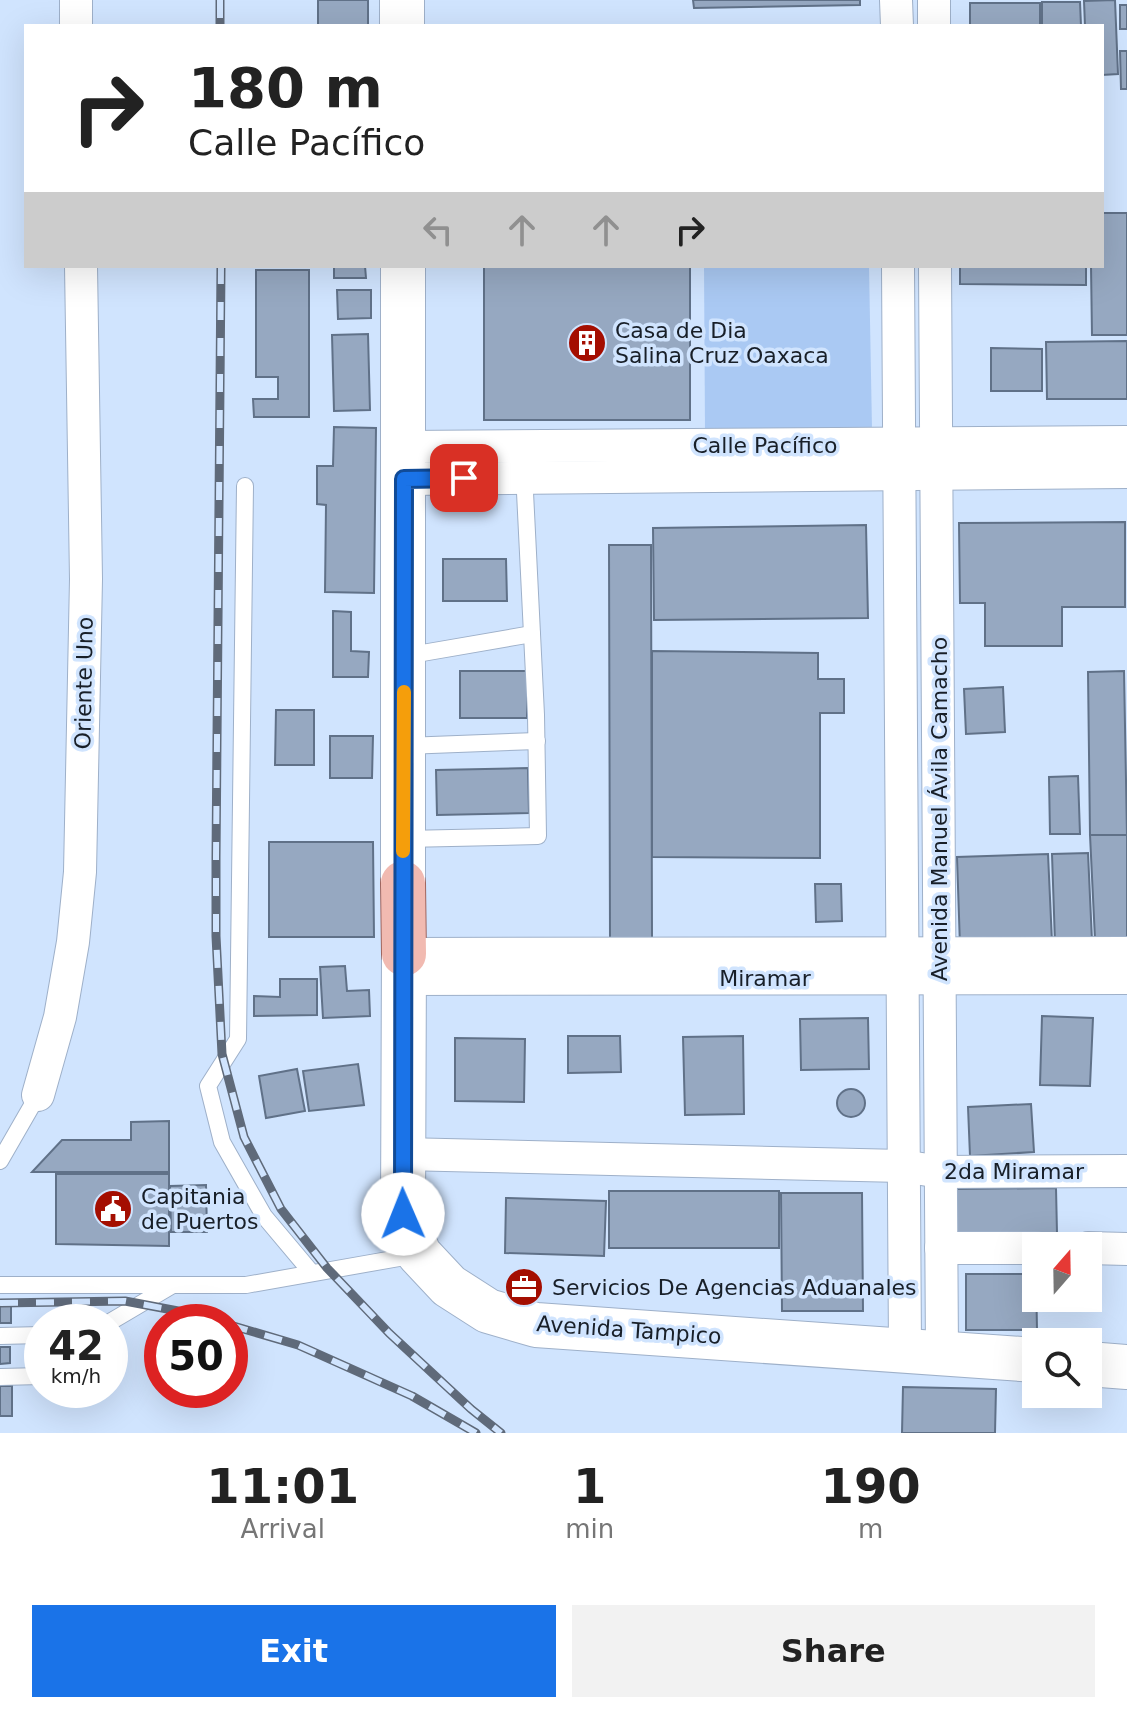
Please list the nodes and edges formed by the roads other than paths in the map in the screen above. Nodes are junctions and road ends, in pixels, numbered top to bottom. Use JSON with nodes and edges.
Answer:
{"nodes":[{"id":1,"x":76,"y":0,"type":"edge"},
{"id":2,"x":402,"y":0,"type":"edge"},
{"id":3,"x":896,"y":0,"type":"edge"},
{"id":4,"x":934,"y":0,"type":"edge"},
{"id":5,"x":76,"y":24,"type":"edge"},
{"id":6,"x":402,"y":24,"type":"edge"},
{"id":7,"x":897,"y":24,"type":"edge"},
{"id":8,"x":934,"y":24,"type":"edge"},
{"id":9,"x":81,"y":268,"type":"edge"},
{"id":10,"x":403,"y":268,"type":"edge"},
{"id":11,"x":898,"y":268,"type":"edge"},
{"id":12,"x":935,"y":268,"type":"edge"},
{"id":13,"x":1127,"y":442,"type":"edge"},
{"id":14,"x":936,"y":458,"type":"junction"},
{"id":15,"x":899,"y":459,"type":"junction"},
{"id":16,"x":524,"y":462,"type":"junction"},
{"id":17,"x":404,"y":463,"type":"junction"},
{"id":18,"x":1127,"y":472,"type":"edge"},
{"id":19,"x":245,"y":486,"type":"dead end"},
{"id":20,"x":532,"y":634,"type":"junction"},
{"id":21,"x":404,"y":657,"type":"junction"},
{"id":22,"x":537,"y":741,"type":"junction"},
{"id":23,"x":404,"y":746,"type":"junction"},
{"id":24,"x":403,"y":839,"type":"junction"},
{"id":25,"x":1127,"y":953,"type":"edge"},
{"id":26,"x":404,"y":966,"type":"junction"},
{"id":27,"x":903,"y":966,"type":"junction"},
{"id":28,"x":940,"y":966,"type":"junction"},
{"id":29,"x":1127,"y":978,"type":"edge"},
{"id":30,"x":38,"y":1095,"type":"joint"},
{"id":31,"x":402,"y":1154,"type":"junction"},
{"id":32,"x":0,"y":1161,"type":"edge"},
{"id":33,"x":902,"y":1166,"type":"junction"},
{"id":34,"x":1127,"y":1171,"type":"edge"},
{"id":35,"x":941,"y":1172,"type":"junction"},
{"id":36,"x":941,"y":1248,"type":"junction"},
{"id":37,"x":1022,"y":1248,"type":"edge"},
{"id":38,"x":1102,"y":1248,"type":"edge"},
{"id":39,"x":1127,"y":1249,"type":"edge"},
{"id":40,"x":419,"y":1254,"type":"junction"},
{"id":41,"x":311,"y":1272,"type":"junction"},
{"id":42,"x":0,"y":1285,"type":"edge"},
{"id":43,"x":172,"y":1285,"type":"junction"},
{"id":44,"x":128,"y":1311,"type":"edge"},
{"id":45,"x":24,"y":1335,"type":"edge"},
{"id":46,"x":0,"y":1336,"type":"edge"},
{"id":47,"x":923,"y":1351,"type":"junction"},
{"id":48,"x":1022,"y":1359,"type":"edge"},
{"id":49,"x":1102,"y":1365,"type":"edge"},
{"id":50,"x":1127,"y":1367,"type":"edge"},
{"id":51,"x":24,"y":1376,"type":"edge"},
{"id":52,"x":0,"y":1377,"type":"edge"}],
"edges":[{"from":1,"to":5,"type":"street"},
{"from":2,"to":6,"type":"main road"},
{"from":3,"to":7,"type":"street"},
{"from":4,"to":8,"type":"street"},
{"from":9,"to":30,"type":"street","name":"Oriente Uno"},
{"from":10,"to":17,"type":"main road","name":"Avenida Tampico"},
{"from":11,"to":15,"type":"street","name":"Avenida Manuel Ávila Camacho"},
{"from":12,"to":14,"type":"street","name":"Avenida Manuel Ávila Camacho"},
{"from":13,"to":14,"type":"street","name":"Calle Pacífico"},
{"from":14,"to":15,"type":"street","name":"Calle Pacífico"},
{"from":14,"to":18,"type":"street","name":"Calle Pacífico"},
{"from":14,"to":28,"type":"street","name":"Avenida Manuel Ávila Camacho"},
{"from":15,"to":16,"type":"street","name":"Calle Pacífico"},
{"from":15,"to":27,"type":"street","name":"Avenida Manuel Ávila Camacho"},
{"from":16,"to":17,"type":"street","name":"Calle Pacífico"},
{"from":16,"to":20,"type":"lane"},
{"from":17,"to":21,"type":"main road","name":"Avenida Tampico"},
{"from":19,"to":41,"type":"lane"},
{"from":20,"to":21,"type":"lane"},
{"from":20,"to":22,"type":"lane"},
{"from":21,"to":23,"type":"main road","name":"Avenida Tampico"},
{"from":22,"to":23,"type":"lane"},
{"from":22,"to":24,"type":"lane"},
{"from":23,"to":24,"type":"main road","name":"Avenida Tampico"},
{"from":24,"to":26,"type":"main road","name":"Avenida Tampico"},
{"from":25,"to":28,"type":"street","name":"Miramar"},
{"from":26,"to":27,"type":"street","name":"Miramar"},
{"from":26,"to":31,"type":"main road","name":"Avenida Tampico"},
{"from":27,"to":28,"type":"street","name":"Miramar"},
{"from":27,"to":33,"type":"street","name":"Avenida Manuel Ávila Camacho"},
{"from":28,"to":29,"type":"street","name":"Miramar"},
{"from":28,"to":35,"type":"street","name":"Avenida Manuel Ávila Camacho"},
{"from":30,"to":32,"type":"lane"},
{"from":31,"to":33,"type":"street"},
{"from":31,"to":40,"type":"main road","name":"Avenida Tampico"},
{"from":33,"to":35,"type":"street","name":"2da Miramar"},
{"from":33,"to":47,"type":"street","name":"Avenida Manuel Ávila Camacho"},
{"from":34,"to":35,"type":"street","name":"2da Miramar"},
{"from":35,"to":36,"type":"street","name":"Avenida Manuel Ávila Camacho"},
{"from":36,"to":37,"type":"street"},
{"from":36,"to":47,"type":"street","name":"Avenida Manuel Ávila Camacho"},
{"from":38,"to":39,"type":"street"},
{"from":40,"to":41,"type":"lane"},
{"from":40,"to":47,"type":"main road","name":"Avenida Tampico"},
{"from":41,"to":43,"type":"lane"},
{"from":42,"to":43,"type":"lane"},
{"from":43,"to":44,"type":"lane"},
{"from":45,"to":46,"type":"lane"},
{"from":47,"to":48,"type":"main road","name":"Avenida Tampico"},
{"from":49,"to":50,"type":"main road"},
{"from":51,"to":52,"type":"lane"}]}
